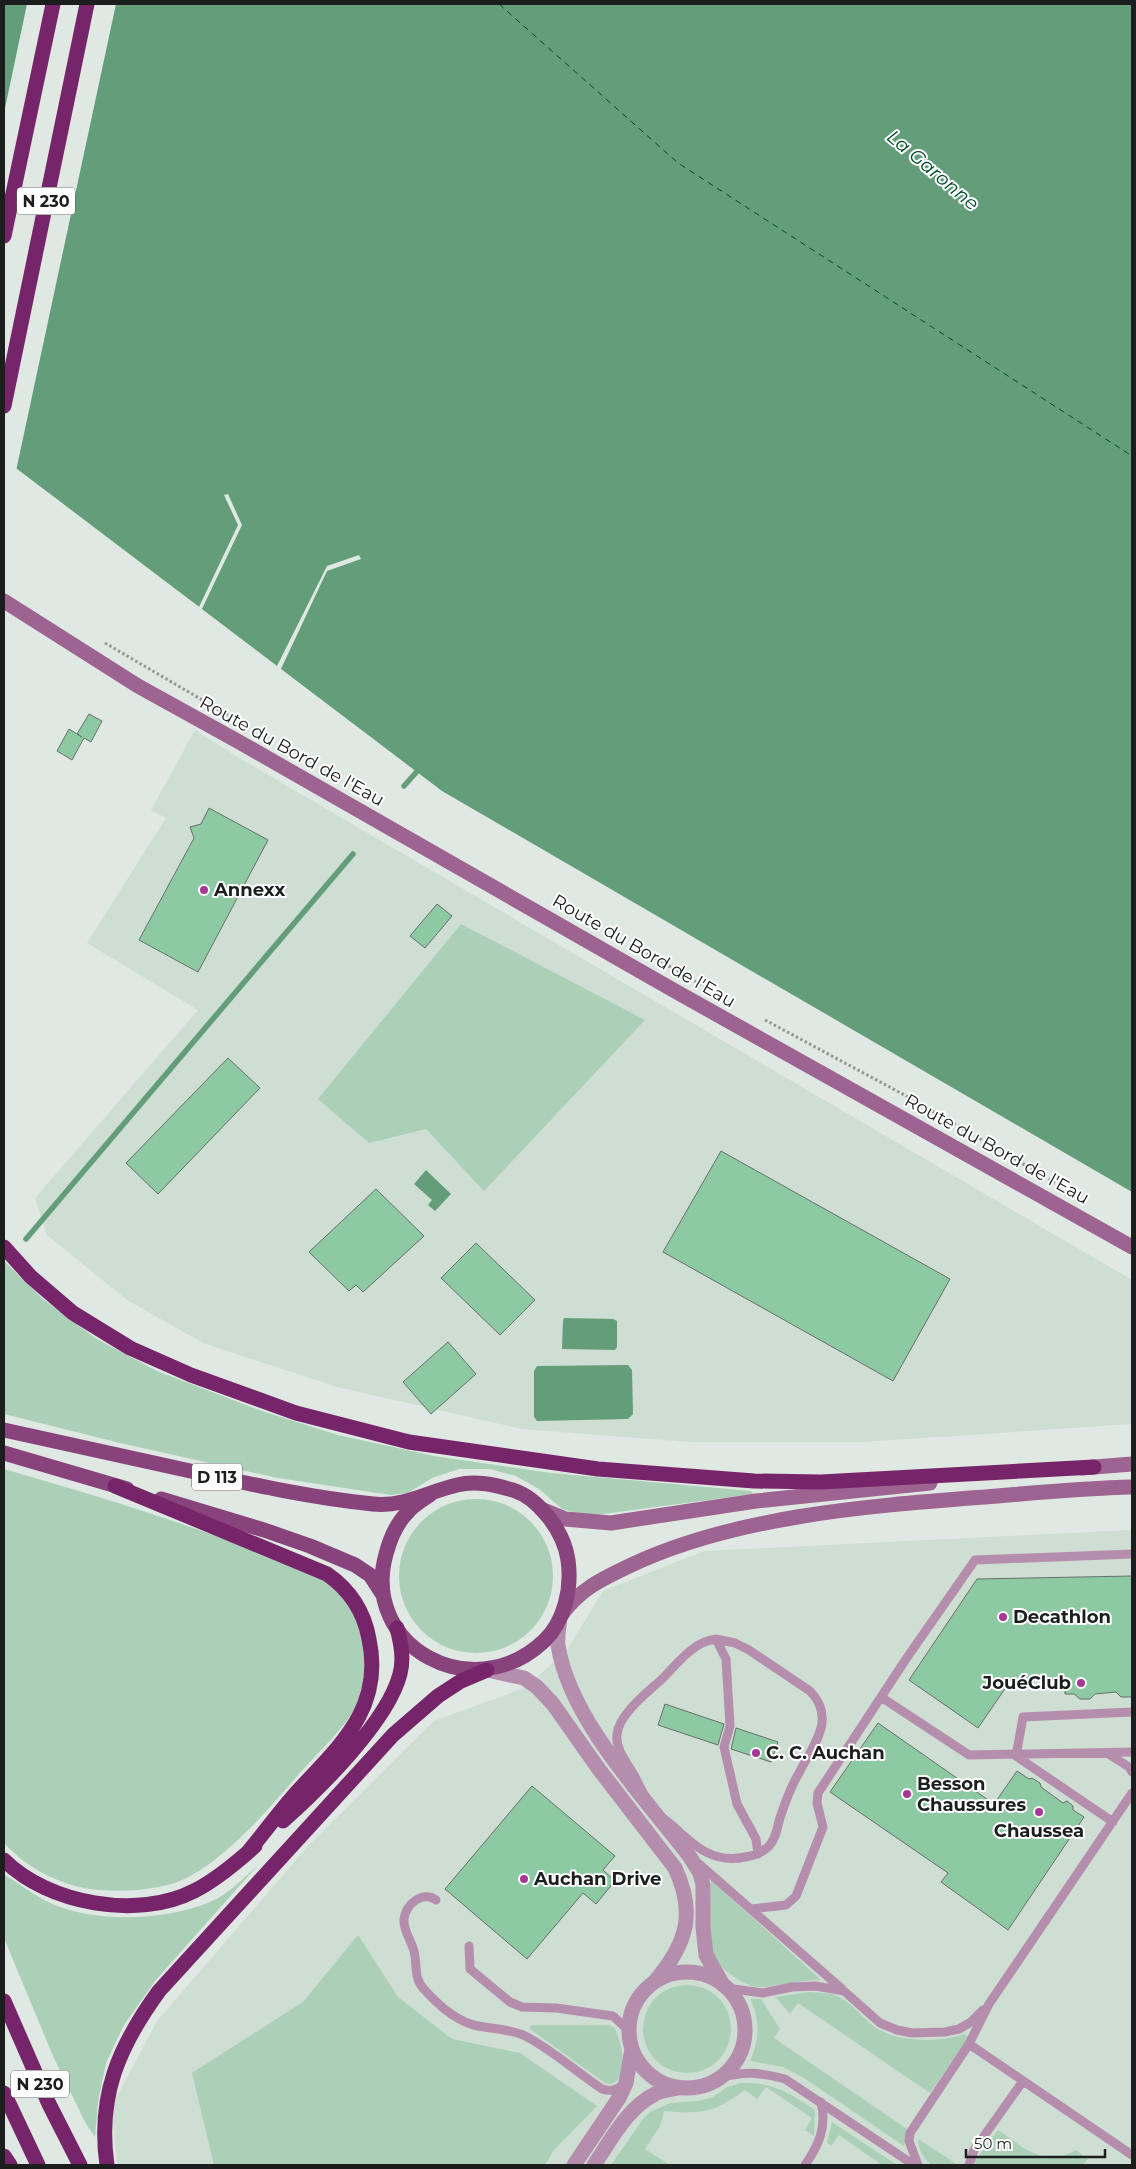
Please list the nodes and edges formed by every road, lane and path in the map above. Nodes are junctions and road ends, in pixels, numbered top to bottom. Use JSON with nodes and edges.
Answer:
{"nodes":[{"id":1,"x":53,"y":4,"type":"edge"},
{"id":2,"x":88,"y":4,"type":"edge"},
{"id":3,"x":4,"y":236,"type":"edge"},
{"id":4,"x":4,"y":406,"type":"edge"},
{"id":5,"x":4,"y":601,"type":"edge"},
{"id":6,"x":104,"y":642,"type":"dead end"},
{"id":7,"x":234,"y":718,"type":"dead end"},
{"id":8,"x":626,"y":942,"type":"dead end"},
{"id":9,"x":712,"y":990,"type":"dead end"},
{"id":10,"x":761,"y":1018,"type":"dead end"},
{"id":11,"x":1081,"y":1197,"type":"dead end"},
{"id":12,"x":4,"y":1247,"type":"edge"},
{"id":13,"x":1132,"y":1247,"type":"edge"},
{"id":14,"x":4,"y":1430,"type":"edge"},
{"id":15,"x":4,"y":1453,"type":"edge"},
{"id":16,"x":1132,"y":1464,"type":"edge"},
{"id":17,"x":1094,"y":1467,"type":"junction"},
{"id":18,"x":115,"y":1486,"type":"junction"},
{"id":19,"x":1132,"y":1487,"type":"edge"},
{"id":20,"x":431,"y":1494,"type":"junction"},
{"id":21,"x":541,"y":1509,"type":"junction"},
{"id":22,"x":1132,"y":1554,"type":"edge"},
{"id":23,"x":384,"y":1597,"type":"junction"},
{"id":24,"x":561,"y":1616,"type":"junction"},
{"id":25,"x":397,"y":1628,"type":"junction"},
{"id":26,"x":716,"y":1639,"type":"junction"},
{"id":27,"x":487,"y":1670,"type":"junction"},
{"id":28,"x":881,"y":1696,"type":"junction"},
{"id":29,"x":1132,"y":1712,"type":"edge"},
{"id":30,"x":1107,"y":1752,"type":"junction"},
{"id":31,"x":1132,"y":1752,"type":"edge"},
{"id":32,"x":1016,"y":1756,"type":"junction"},
{"id":33,"x":1132,"y":1772,"type":"edge"},
{"id":34,"x":1132,"y":1793,"type":"edge"},
{"id":35,"x":653,"y":1808,"type":"junction"},
{"id":36,"x":1113,"y":1822,"type":"junction"},
{"id":37,"x":248,"y":1852,"type":"junction"},
{"id":38,"x":758,"y":1854,"type":"junction"},
{"id":39,"x":690,"y":1857,"type":"junction"},
{"id":40,"x":4,"y":1860,"type":"edge"},
{"id":41,"x":436,"y":1900,"type":"dead end"},
{"id":42,"x":751,"y":1909,"type":"junction"},
{"id":43,"x":469,"y":1946,"type":"dead end"},
{"id":44,"x":656,"y":1980,"type":"junction"},
{"id":45,"x":725,"y":1986,"type":"junction"},
{"id":46,"x":844,"y":1991,"type":"junction"},
{"id":47,"x":4,"y":2001,"type":"edge"},
{"id":48,"x":989,"y":2004,"type":"junction"},
{"id":49,"x":629,"y":2031,"type":"junction"},
{"id":50,"x":969,"y":2044,"type":"junction"},
{"id":51,"x":632,"y":2049,"type":"junction"},
{"id":52,"x":718,"y":2078,"type":"junction"},
{"id":53,"x":1023,"y":2081,"type":"junction"},
{"id":54,"x":626,"y":2083,"type":"junction"},
{"id":55,"x":681,"y":2087,"type":"junction"},
{"id":56,"x":4,"y":2093,"type":"edge"},
{"id":57,"x":822,"y":2102,"type":"junction"},
{"id":58,"x":1132,"y":2155,"type":"edge"},
{"id":59,"x":4,"y":2156,"type":"edge"},
{"id":60,"x":10,"y":2165,"type":"edge"},
{"id":61,"x":38,"y":2165,"type":"edge"},
{"id":62,"x":80,"y":2165,"type":"edge"},
{"id":63,"x":107,"y":2165,"type":"edge"},
{"id":64,"x":574,"y":2165,"type":"edge"},
{"id":65,"x":594,"y":2165,"type":"edge"},
{"id":66,"x":805,"y":2165,"type":"edge"},
{"id":67,"x":916,"y":2165,"type":"edge"},
{"id":68,"x":969,"y":2165,"type":"edge"}],
"edges":[{"from":1,"to":3,"type":"highway","number":"N 230"},
{"from":2,"to":4,"type":"highway","number":"N 230"},
{"from":5,"to":13,"type":"street","name":"Route du Bord de l'Eau"},
{"from":6,"to":7,"type":"path"},
{"from":8,"to":9,"type":"path"},
{"from":10,"to":11,"type":"path"},
{"from":12,"to":17,"type":"highway"},
{"from":14,"to":20,"type":"main road","number":"D 113"},
{"from":15,"to":18,"type":"main road","number":"D 113"},
{"from":16,"to":17,"type":"street"},
{"from":17,"to":21,"type":"street"},
{"from":18,"to":23,"type":"main road","number":"D 113"},
{"from":18,"to":37,"type":"highway"},
{"from":19,"to":24,"type":"street"},
{"from":20,"to":21,"type":"main road"},
{"from":20,"to":23,"type":"main road"},
{"from":21,"to":24,"type":"main road"},
{"from":22,"to":28,"type":"lane"},
{"from":23,"to":25,"type":"main road"},
{"from":24,"to":27,"type":"main road"},
{"from":24,"to":35,"type":"street"},
{"from":25,"to":27,"type":"main road"},
{"from":25,"to":37,"type":"highway"},
{"from":26,"to":35,"type":"lane"},
{"from":26,"to":38,"type":"lane"},
{"from":26,"to":38,"type":"lane"},
{"from":27,"to":44,"type":"street"},
{"from":27,"to":63,"type":"highway"},
{"from":28,"to":32,"type":"lane"},
{"from":28,"to":42,"type":"lane"},
{"from":29,"to":32,"type":"lane"},
{"from":30,"to":31,"type":"lane"},
{"from":30,"to":32,"type":"lane"},
{"from":30,"to":33,"type":"lane"},
{"from":32,"to":36,"type":"lane"},
{"from":34,"to":36,"type":"lane"},
{"from":35,"to":38,"type":"lane"},
{"from":35,"to":39,"type":"street"},
{"from":36,"to":48,"type":"lane"},
{"from":37,"to":40,"type":"highway"},
{"from":39,"to":42,"type":"lane"},
{"from":39,"to":45,"type":"street"},
{"from":41,"to":54,"type":"lane"},
{"from":42,"to":46,"type":"lane"},
{"from":43,"to":49,"type":"lane"},
{"from":44,"to":45,"type":"street"},
{"from":44,"to":49,"type":"street"},
{"from":45,"to":46,"type":"lane"},
{"from":45,"to":52,"type":"street"},
{"from":46,"to":48,"type":"lane"},
{"from":47,"to":62,"type":"highway","number":"N 230"},
{"from":48,"to":50,"type":"lane"},
{"from":49,"to":51,"type":"street"},
{"from":50,"to":53,"type":"lane"},
{"from":50,"to":67,"type":"lane"},
{"from":51,"to":54,"type":"street"},
{"from":51,"to":55,"type":"street"},
{"from":52,"to":55,"type":"street"},
{"from":52,"to":57,"type":"lane"},
{"from":53,"to":58,"type":"lane"},
{"from":53,"to":68,"type":"lane"},
{"from":54,"to":64,"type":"street"},
{"from":55,"to":65,"type":"street"},
{"from":56,"to":61,"type":"highway","number":"N 230"},
{"from":57,"to":66,"type":"lane"},
{"from":57,"to":67,"type":"lane"},
{"from":59,"to":60,"type":"highway"}]}
